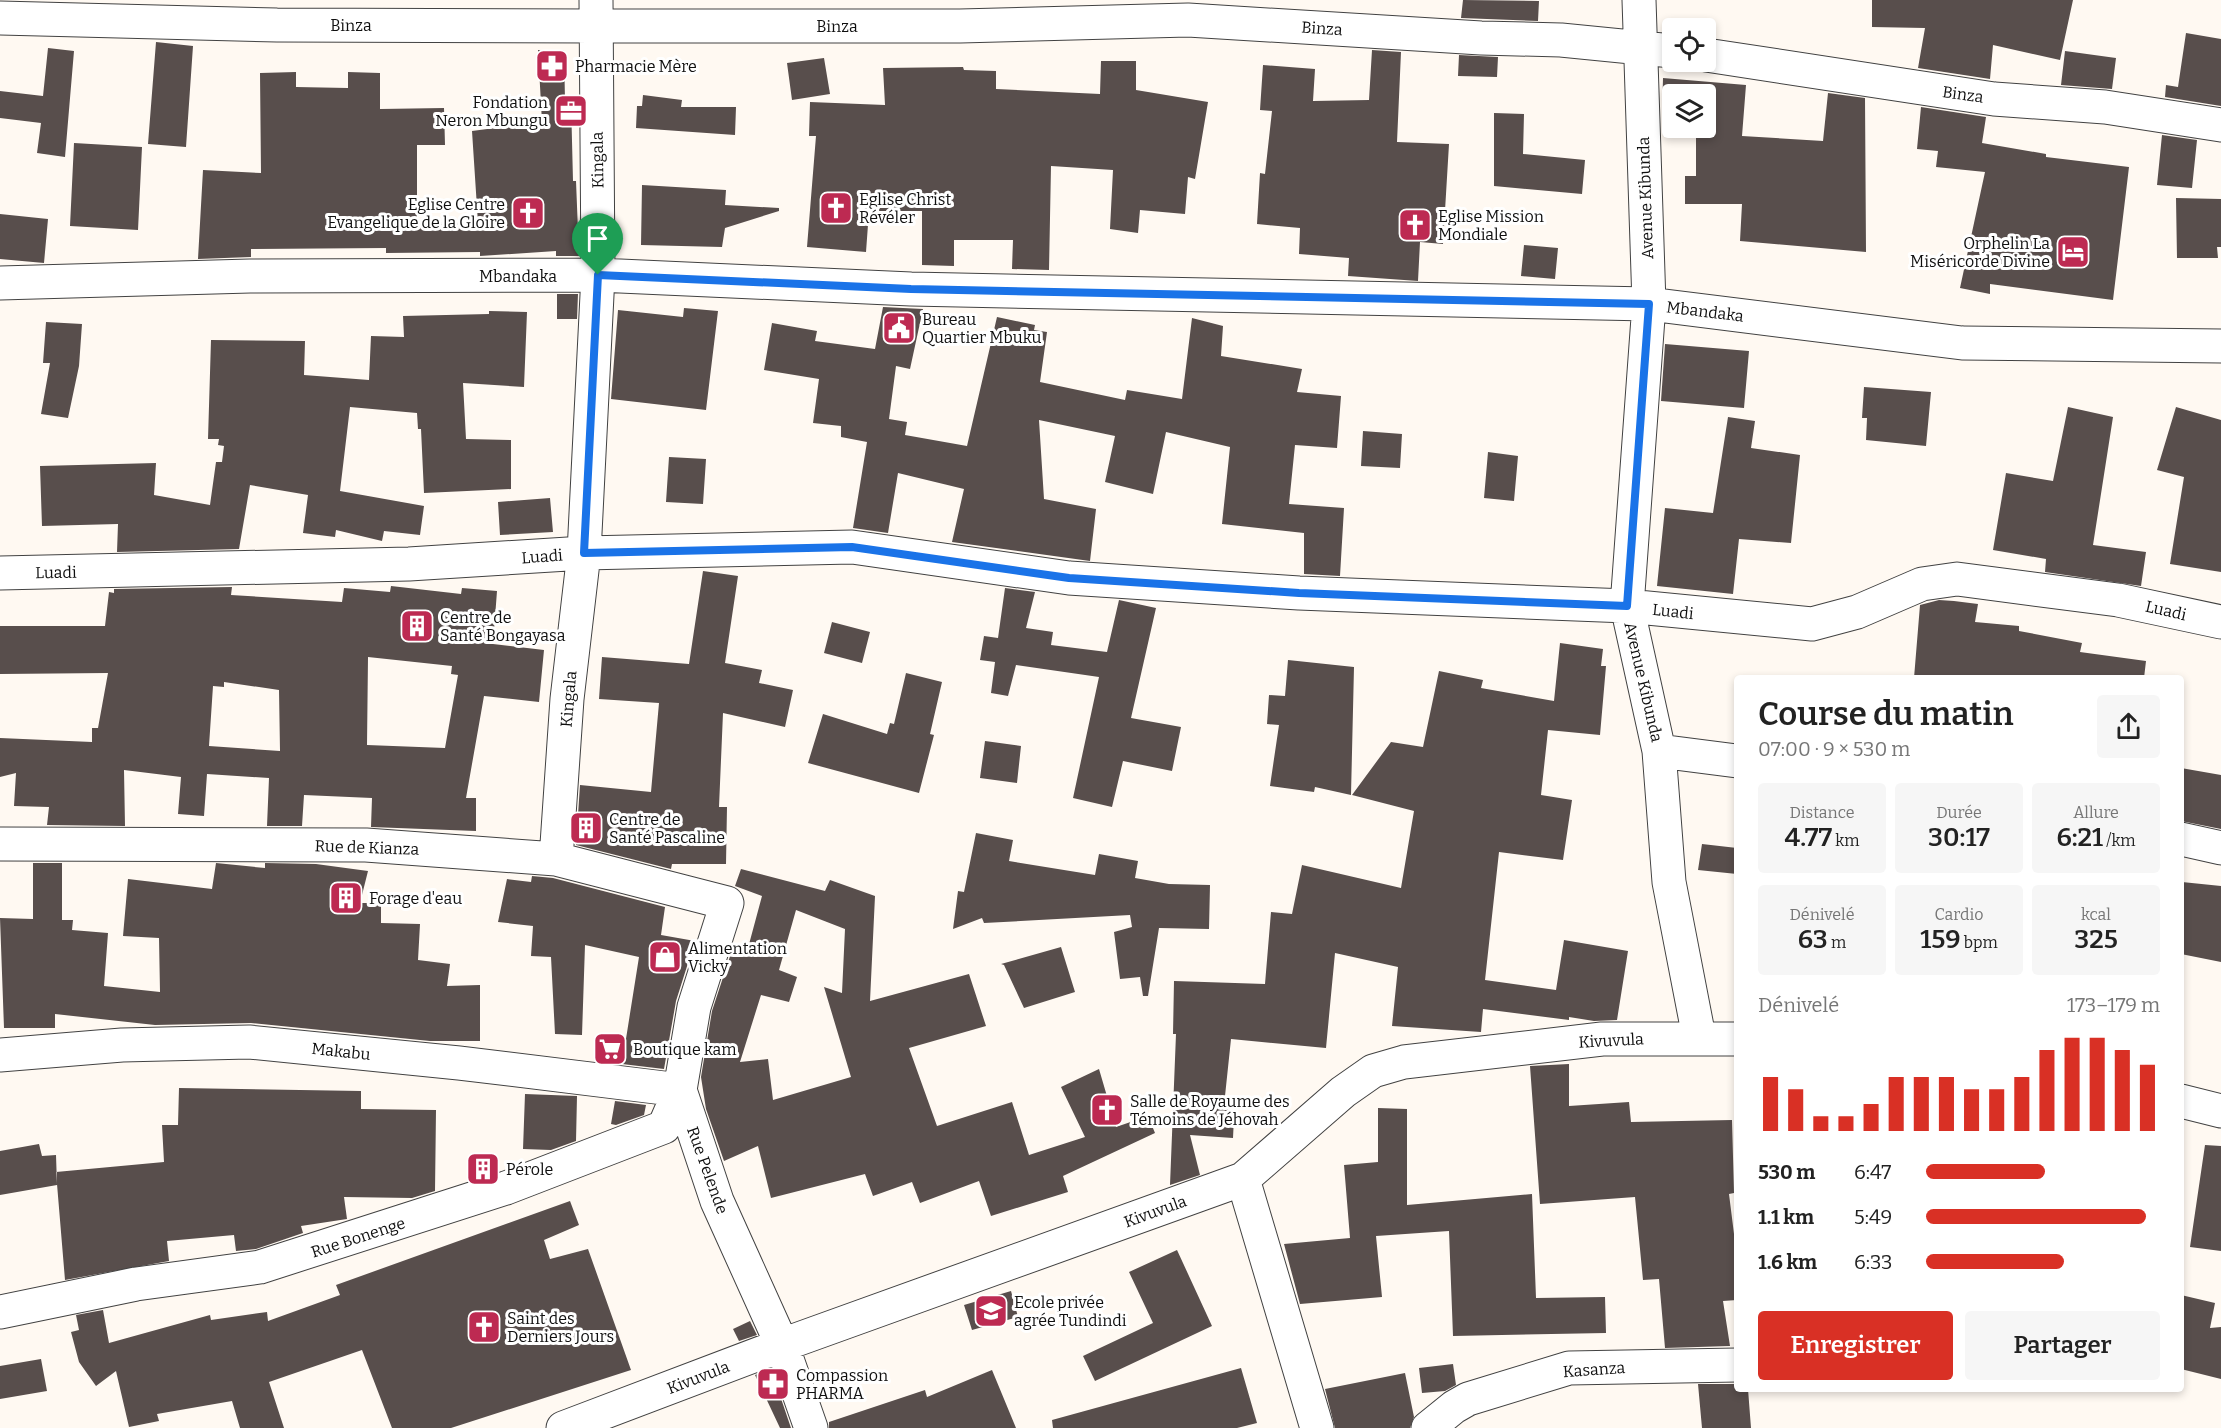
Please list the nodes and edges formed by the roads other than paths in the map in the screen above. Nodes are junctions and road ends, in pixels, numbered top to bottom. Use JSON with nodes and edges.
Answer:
{"nodes":[{"id":1,"x":1639,"y":0,"type":"edge"},
{"id":2,"x":596,"y":13,"type":"edge"},
{"id":3,"x":0,"y":18,"type":"edge"},
{"id":4,"x":1639,"y":47,"type":"junction"},
{"id":5,"x":1662,"y":50,"type":"edge"},
{"id":6,"x":1716,"y":57,"type":"edge"},
{"id":7,"x":2221,"y":125,"type":"edge"},
{"id":8,"x":598,"y":275,"type":"junction"},
{"id":9,"x":0,"y":283,"type":"edge"},
{"id":10,"x":1649,"y":304,"type":"junction"},
{"id":11,"x":2221,"y":346,"type":"edge"},
{"id":12,"x":584,"y":553,"type":"junction"},
{"id":13,"x":0,"y":573,"type":"edge"},
{"id":14,"x":1627,"y":606,"type":"junction"},
{"id":15,"x":2221,"y":622,"type":"edge"},
{"id":16,"x":1659,"y":752,"type":"junction"},
{"id":17,"x":1734,"y":761,"type":"edge"},
{"id":18,"x":2184,"y":840,"type":"edge"},
{"id":19,"x":0,"y":844,"type":"edge"},
{"id":20,"x":2221,"y":848,"type":"edge"},
{"id":21,"x":556,"y":859,"type":"junction"},
{"id":22,"x":727,"y":903,"type":"joint"},
{"id":23,"x":1699,"y":1037,"type":"junction"},
{"id":24,"x":1734,"y":1039,"type":"edge"},
{"id":25,"x":0,"y":1055,"type":"edge"},
{"id":26,"x":680,"y":1090,"type":"junction"},
{"id":27,"x":2184,"y":1102,"type":"edge"},
{"id":28,"x":2221,"y":1110,"type":"edge"},
{"id":29,"x":1243,"y":1179,"type":"junction"},
{"id":30,"x":0,"y":1312,"type":"edge"},
{"id":31,"x":782,"y":1345,"type":"junction"},
{"id":32,"x":1734,"y":1365,"type":"edge"},
{"id":33,"x":563,"y":1428,"type":"edge"},
{"id":34,"x":811,"y":1428,"type":"edge"},
{"id":35,"x":1317,"y":1428,"type":"edge"},
{"id":36,"x":1428,"y":1428,"type":"edge"}],
"edges":[{"from":1,"to":4,"type":"street","name":"Avenue Kibunda"},
{"from":2,"to":3,"type":"street","name":"Binza"},
{"from":2,"to":4,"type":"street","name":"Binza"},
{"from":2,"to":8,"type":"street","name":"Kingala"},
{"from":4,"to":5,"type":"street","name":"Binza"},
{"from":4,"to":10,"type":"street","name":"Avenue Kibunda"},
{"from":6,"to":7,"type":"street","name":"Binza"},
{"from":8,"to":9,"type":"street","name":"Mbandaka"},
{"from":8,"to":10,"type":"street","name":"Mbandaka"},
{"from":8,"to":12,"type":"street","name":"Kingala"},
{"from":10,"to":11,"type":"street","name":"Mbandaka"},
{"from":10,"to":14,"type":"street","name":"Avenue Kibunda"},
{"from":12,"to":13,"type":"street","name":"Luadi"},
{"from":12,"to":14,"type":"street","name":"Luadi"},
{"from":12,"to":21,"type":"street","name":"Kingala"},
{"from":14,"to":15,"type":"street","name":"Luadi"},
{"from":14,"to":16,"type":"street","name":"Avenue Kibunda"},
{"from":16,"to":17,"type":"street"},
{"from":16,"to":23,"type":"street","name":"Avenue Kibunda"},
{"from":18,"to":20,"type":"street"},
{"from":19,"to":21,"type":"street","name":"Rue de Kianza"},
{"from":21,"to":22,"type":"street","name":"Rue de Kianza"},
{"from":22,"to":26,"type":"street","name":"Rue Pelende"},
{"from":23,"to":24,"type":"street","name":"Kivuvula"},
{"from":23,"to":29,"type":"street","name":"Kivuvula"},
{"from":25,"to":26,"type":"street","name":"Makabu"},
{"from":26,"to":30,"type":"street","name":"Rue Bonenge"},
{"from":26,"to":31,"type":"street","name":"Rue Pelende"},
{"from":27,"to":28,"type":"street"},
{"from":29,"to":31,"type":"street","name":"Kivuvula"},
{"from":29,"to":35,"type":"street"},
{"from":31,"to":33,"type":"street","name":"Kivuvula"},
{"from":31,"to":34,"type":"street","name":"Rue Pelende"},
{"from":32,"to":36,"type":"street","name":"Kasanza"}]}
